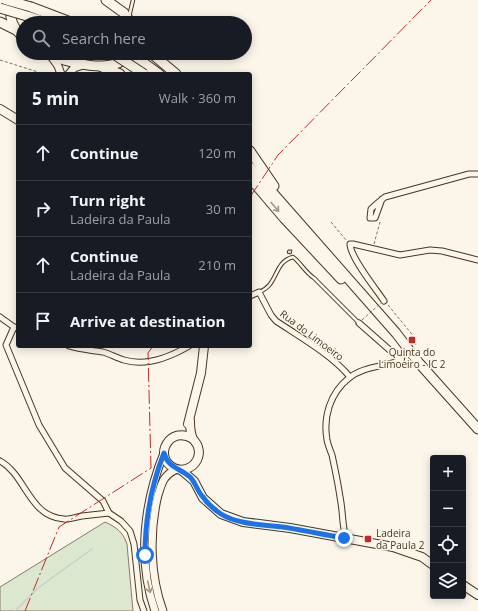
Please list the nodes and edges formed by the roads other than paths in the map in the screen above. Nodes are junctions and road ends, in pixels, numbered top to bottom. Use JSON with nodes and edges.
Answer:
{"nodes":[{"id":1,"x":6,"y":0,"type":"edge"},
{"id":2,"x":13,"y":0,"type":"edge"},
{"id":3,"x":106,"y":0,"type":"edge"},
{"id":4,"x":133,"y":0,"type":"edge"},
{"id":5,"x":0,"y":8,"type":"edge"},
{"id":6,"x":27,"y":16,"type":"edge"},
{"id":7,"x":55,"y":16,"type":"edge"},
{"id":8,"x":126,"y":16,"type":"edge"},
{"id":9,"x":131,"y":16,"type":"edge"},
{"id":10,"x":0,"y":22,"type":"edge"},
{"id":11,"x":16,"y":30,"type":"joint"},
{"id":12,"x":54,"y":60,"type":"edge"},
{"id":13,"x":68,"y":60,"type":"edge"},
{"id":14,"x":123,"y":60,"type":"edge"},
{"id":15,"x":123,"y":60,"type":"edge"},
{"id":16,"x":139,"y":60,"type":"edge"},
{"id":17,"x":159,"y":60,"type":"edge"},
{"id":18,"x":83,"y":65,"type":"junction"},
{"id":19,"x":101,"y":66,"type":"junction"},
{"id":20,"x":60,"y":72,"type":"edge"},
{"id":21,"x":71,"y":72,"type":"edge"},
{"id":22,"x":115,"y":72,"type":"edge"},
{"id":23,"x":141,"y":72,"type":"edge"},
{"id":24,"x":156,"y":72,"type":"edge"},
{"id":25,"x":174,"y":72,"type":"edge"},
{"id":26,"x":0,"y":110,"type":"edge"},
{"id":27,"x":16,"y":119,"type":"edge"},
{"id":28,"x":252,"y":154,"type":"edge"},
{"id":29,"x":252,"y":168,"type":"edge"},
{"id":30,"x":478,"y":174,"type":"edge"},
{"id":31,"x":252,"y":180,"type":"edge"},
{"id":32,"x":284,"y":205,"type":"junction"},
{"id":33,"x":375,"y":218,"type":"dead end"},
{"id":34,"x":478,"y":260,"type":"edge"},
{"id":35,"x":259,"y":292,"type":"junction"},
{"id":36,"x":252,"y":295,"type":"edge"},
{"id":37,"x":383,"y":301,"type":"road end"},
{"id":38,"x":0,"y":317,"type":"edge"},
{"id":39,"x":361,"y":321,"type":"joint"},
{"id":40,"x":16,"y":328,"type":"edge"},
{"id":41,"x":75,"y":348,"type":"edge"},
{"id":42,"x":184,"y":348,"type":"edge"},
{"id":43,"x":204,"y":348,"type":"edge"},
{"id":44,"x":404,"y":351,"type":"junction"},
{"id":45,"x":401,"y":360,"type":"junction"},
{"id":46,"x":419,"y":363,"type":"junction"},
{"id":47,"x":350,"y":377,"type":"junction"},
{"id":48,"x":190,"y":421,"type":"junction"},
{"id":49,"x":478,"y":429,"type":"edge"},
{"id":50,"x":179,"y":435,"type":"junction"},
{"id":51,"x":193,"y":439,"type":"junction"},
{"id":52,"x":164,"y":453,"type":"junction"},
{"id":53,"x":0,"y":461,"type":"edge"},
{"id":54,"x":196,"y":462,"type":"junction"},
{"id":55,"x":179,"y":469,"type":"junction"},
{"id":56,"x":194,"y":481,"type":"junction"},
{"id":57,"x":109,"y":513,"type":"junction"},
{"id":58,"x":346,"y":539,"type":"junction"},
{"id":59,"x":430,"y":563,"type":"edge"},
{"id":60,"x":466,"y":587,"type":"edge"},
{"id":61,"x":478,"y":595,"type":"edge"},
{"id":62,"x":144,"y":611,"type":"edge"},
{"id":63,"x":155,"y":611,"type":"edge"},
{"id":64,"x":163,"y":611,"type":"edge"}],
"edges":[{"from":1,"to":7,"type":"highway","bridge":true},
{"from":2,"to":11,"type":"highway"},
{"from":3,"to":8,"type":"highway"},
{"from":4,"to":9,"type":"lane"},
{"from":5,"to":6,"type":"highway","bridge":true},
{"from":10,"to":11,"type":"highway"},
{"from":12,"to":20,"type":"street"},
{"from":13,"to":18,"type":"highway"},
{"from":14,"to":23,"type":"highway","bridge":true},
{"from":15,"to":19,"type":"highway"},
{"from":16,"to":24,"type":"highway"},
{"from":17,"to":25,"type":"highway"},
{"from":18,"to":19,"type":"highway"},
{"from":18,"to":21,"type":"street"},
{"from":19,"to":22,"type":"highway"},
{"from":26,"to":27,"type":"main road"},
{"from":28,"to":32,"type":"highway"},
{"from":29,"to":32,"type":"highway"},
{"from":30,"to":33,"type":"street"},
{"from":31,"to":44,"type":"highway","one_way":true},
{"from":32,"to":46,"type":"highway"},
{"from":34,"to":37,"type":"street"},
{"from":35,"to":36,"type":"street"},
{"from":35,"to":39,"type":"lane"},
{"from":35,"to":47,"type":"street","name":"Rua do Limoeiro"},
{"from":38,"to":40,"type":"street"},
{"from":39,"to":45,"type":"street"},
{"from":40,"to":57,"type":"street"},
{"from":41,"to":42,"type":"street"},
{"from":43,"to":48,"type":"main road"},
{"from":44,"to":45,"type":"street"},
{"from":44,"to":46,"type":"highway"},
{"from":45,"to":47,"type":"street"},
{"from":46,"to":49,"type":"highway"},
{"from":47,"to":58,"type":"street"},
{"from":48,"to":50,"type":"main road"},
{"from":48,"to":51,"type":"main road"},
{"from":50,"to":51,"type":"main road"},
{"from":50,"to":52,"type":"main road"},
{"from":51,"to":54,"type":"main road"},
{"from":52,"to":55,"type":"main road"},
{"from":52,"to":63,"type":"street","one_way":true},
{"from":53,"to":57,"type":"street"},
{"from":54,"to":55,"type":"main road"},
{"from":54,"to":56,"type":"main road"},
{"from":55,"to":56,"type":"main road"},
{"from":55,"to":64,"type":"street"},
{"from":56,"to":58,"type":"main road"},
{"from":57,"to":62,"type":"street"},
{"from":58,"to":59,"type":"main road"},
{"from":60,"to":61,"type":"main road"}]}
